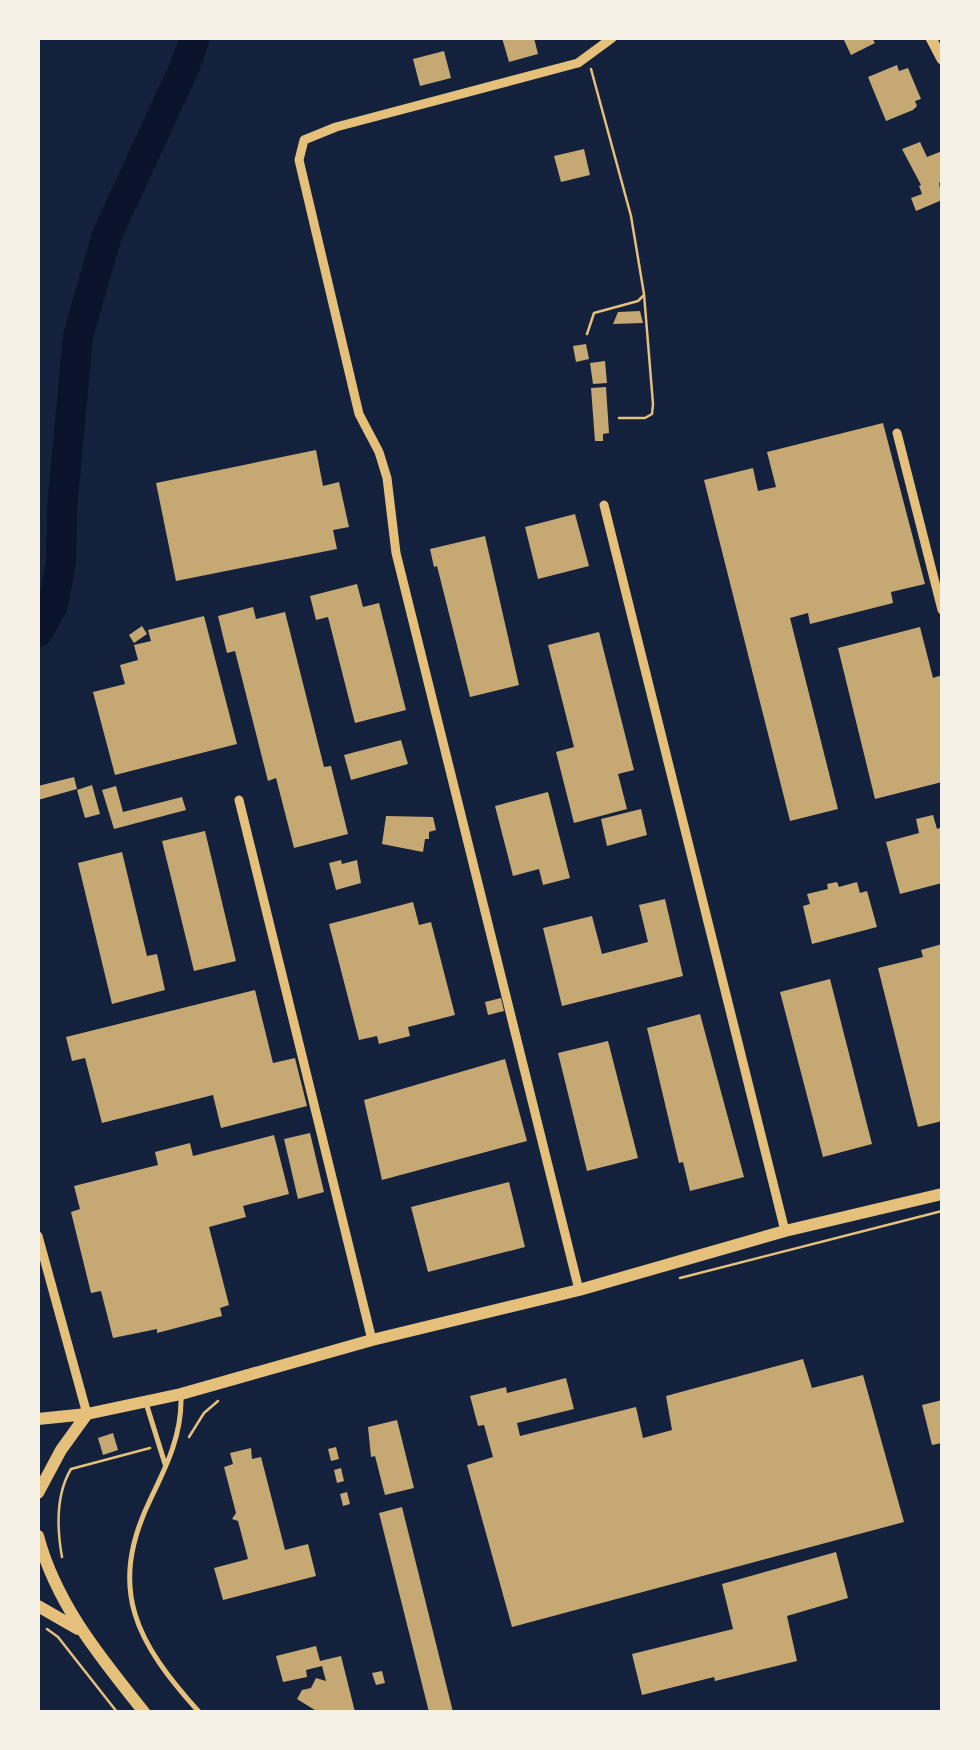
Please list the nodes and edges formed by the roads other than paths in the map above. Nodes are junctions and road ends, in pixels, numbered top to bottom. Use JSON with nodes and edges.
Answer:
{"nodes":[{"id":1,"x":612,"y":38,"type":"edge"},
{"id":2,"x":931,"y":38,"type":"edge"},
{"id":3,"x":942,"y":60,"type":"edge"},
{"id":4,"x":898,"y":433,"type":"dead end"},
{"id":5,"x":604,"y":504,"type":"dead end"},
{"id":6,"x":942,"y":610,"type":"edge"},
{"id":7,"x":240,"y":800,"type":"dead end"},
{"id":8,"x":942,"y":1194,"type":"edge"},
{"id":9,"x":785,"y":1231,"type":"junction"},
{"id":10,"x":38,"y":1236,"type":"edge"},
{"id":11,"x":579,"y":1290,"type":"junction"},
{"id":12,"x":372,"y":1340,"type":"junction"},
{"id":13,"x":181,"y":1394,"type":"junction"},
{"id":14,"x":146,"y":1402,"type":"junction"},
{"id":15,"x":87,"y":1414,"type":"junction"},
{"id":16,"x":38,"y":1419,"type":"edge"},
{"id":17,"x":166,"y":1467,"type":"junction"},
{"id":18,"x":38,"y":1493,"type":"edge"},
{"id":19,"x":38,"y":1536,"type":"edge"},
{"id":20,"x":38,"y":1606,"type":"edge"},
{"id":21,"x":80,"y":1630,"type":"junction"},
{"id":22,"x":144,"y":1712,"type":"edge"},
{"id":23,"x":200,"y":1712,"type":"edge"}],
"edges":[{"from":1,"to":11,"type":"street"},
{"from":2,"to":3,"type":"street"},
{"from":4,"to":6,"type":"street"},
{"from":5,"to":9,"type":"street"},
{"from":7,"to":12,"type":"street"},
{"from":8,"to":9,"type":"main road"},
{"from":9,"to":11,"type":"main road"},
{"from":10,"to":15,"type":"street"},
{"from":11,"to":12,"type":"main road"},
{"from":12,"to":13,"type":"main road"},
{"from":13,"to":14,"type":"main road"},
{"from":13,"to":17,"type":"lane"},
{"from":14,"to":15,"type":"main road"},
{"from":14,"to":17,"type":"lane"},
{"from":15,"to":16,"type":"main road"},
{"from":15,"to":18,"type":"main road"},
{"from":17,"to":23,"type":"lane"},
{"from":19,"to":21,"type":"main road"},
{"from":20,"to":21,"type":"main road"},
{"from":21,"to":22,"type":"main road"}]}
